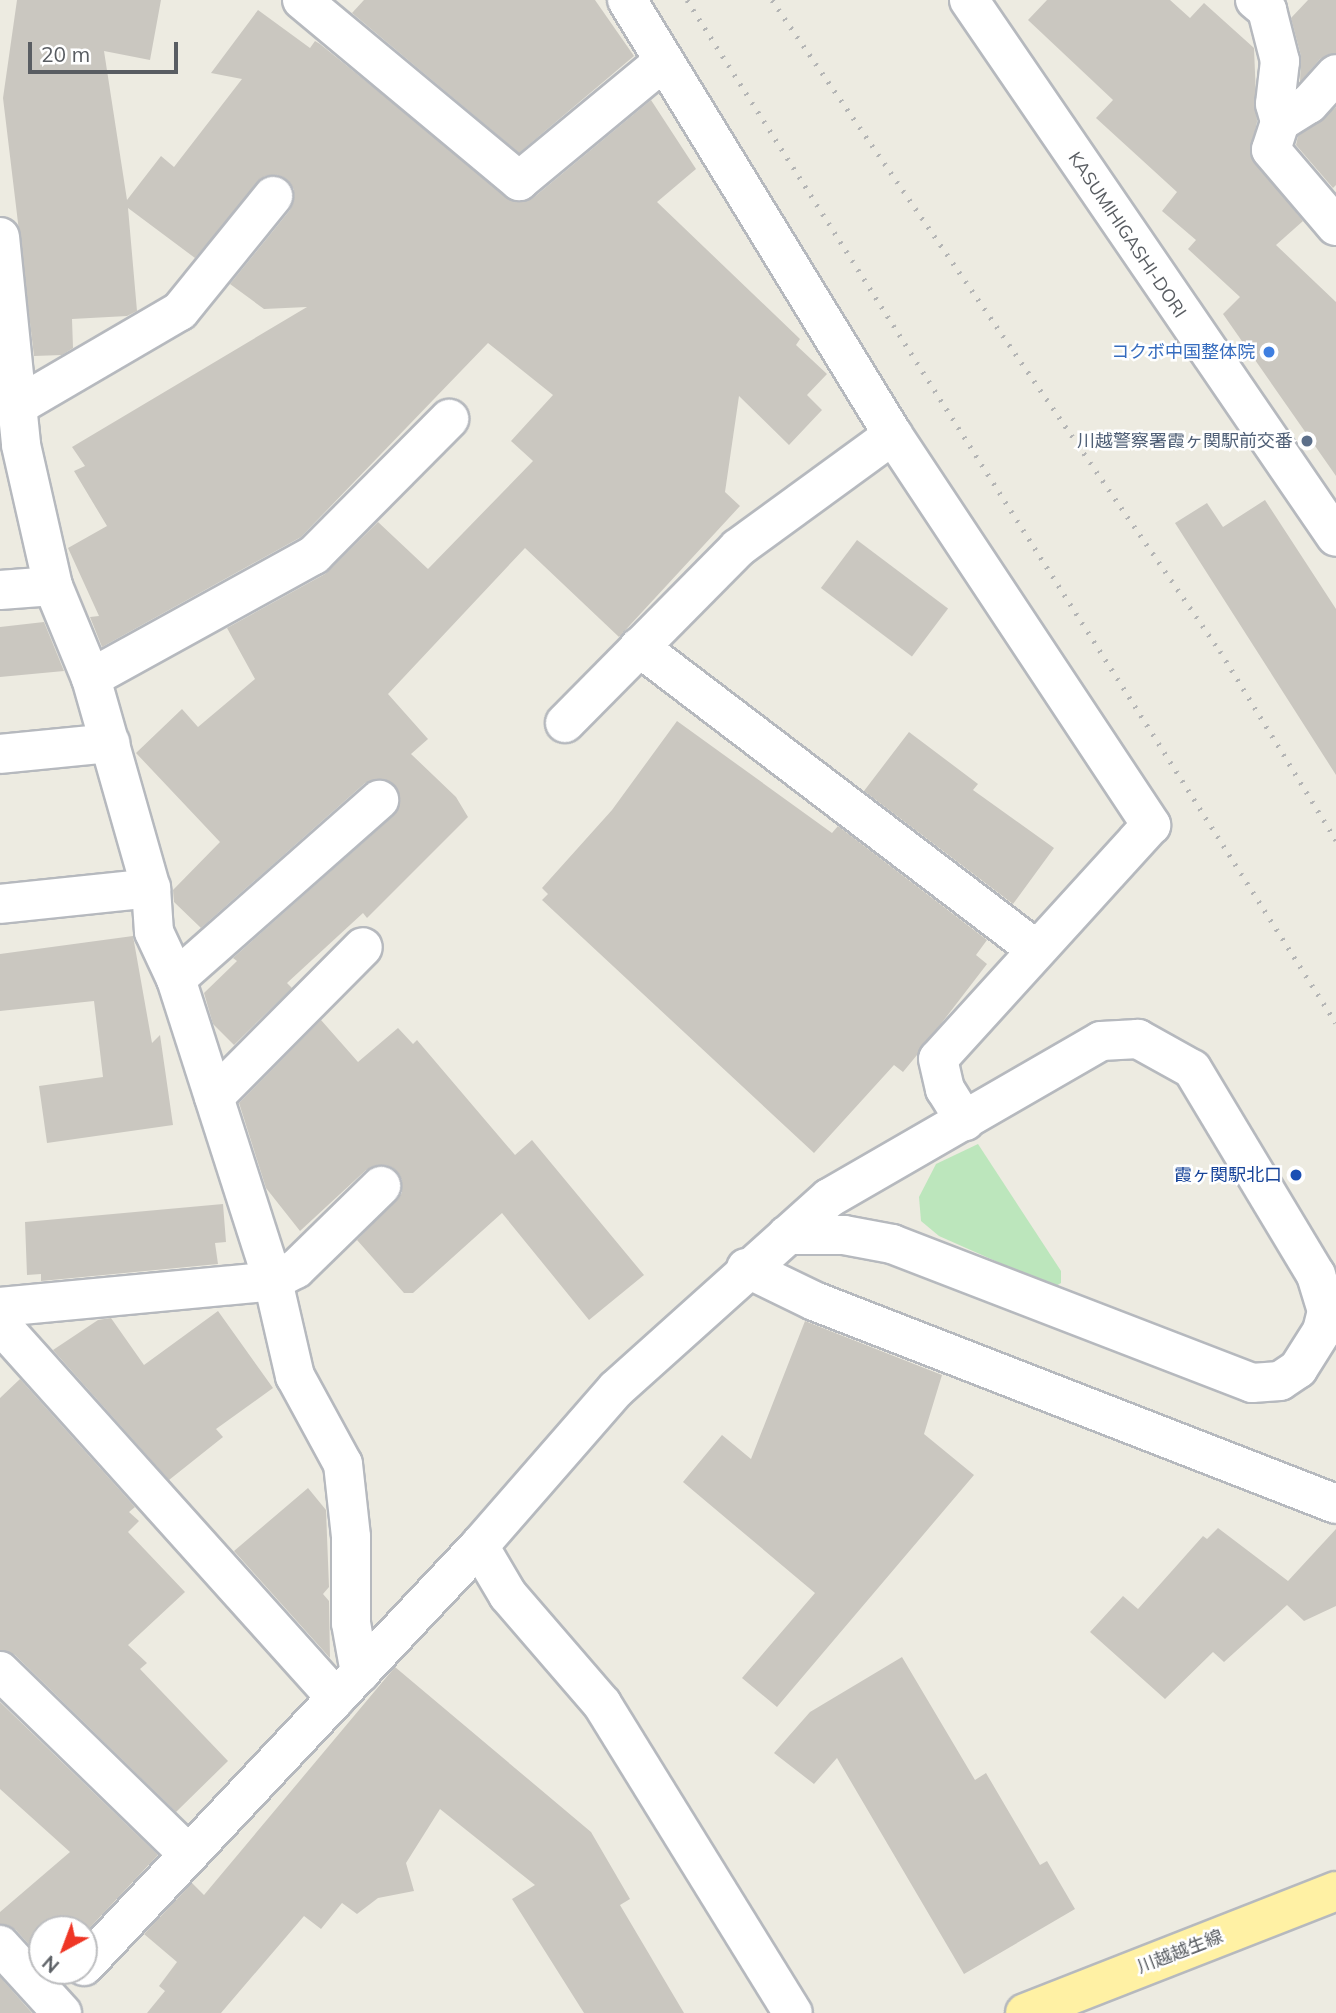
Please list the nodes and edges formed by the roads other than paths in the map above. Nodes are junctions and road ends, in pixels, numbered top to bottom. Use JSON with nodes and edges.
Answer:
{"nodes":[{"id":1,"x":302,"y":0,"type":"edge"},
{"id":2,"x":627,"y":0,"type":"edge"},
{"id":3,"x":969,"y":0,"type":"edge"},
{"id":4,"x":1266,"y":3,"type":"edge"},
{"id":5,"x":664,"y":61,"type":"junction"},
{"id":6,"x":1336,"y":74,"type":"edge"},
{"id":7,"x":1280,"y":122,"type":"junction"},
{"id":8,"x":273,"y":196,"type":"dead end"},
{"id":9,"x":1336,"y":226,"type":"edge"},
{"id":10,"x":0,"y":237,"type":"edge"},
{"id":11,"x":19,"y":405,"type":"junction"},
{"id":12,"x":449,"y":418,"type":"dead end"},
{"id":13,"x":893,"y":435,"type":"junction"},
{"id":14,"x":1336,"y":537,"type":"edge"},
{"id":15,"x":53,"y":586,"type":"junction"},
{"id":16,"x":0,"y":590,"type":"edge"},
{"id":17,"x":639,"y":647,"type":"junction"},
{"id":18,"x":91,"y":678,"type":"junction"},
{"id":19,"x":565,"y":723,"type":"dead end"},
{"id":20,"x":110,"y":743,"type":"junction"},
{"id":21,"x":0,"y":754,"type":"edge"},
{"id":22,"x":379,"y":800,"type":"dead end"},
{"id":23,"x":152,"y":888,"type":"junction"},
{"id":24,"x":0,"y":904,"type":"edge"},
{"id":25,"x":363,"y":947,"type":"dead end"},
{"id":26,"x":1035,"y":949,"type":"junction"},
{"id":27,"x":176,"y":979,"type":"junction"},
{"id":28,"x":214,"y":1097,"type":"junction"},
{"id":29,"x":965,"y":1121,"type":"junction"},
{"id":30,"x":382,"y":1186,"type":"dead end"},
{"id":31,"x":788,"y":1236,"type":"junction"},
{"id":32,"x":746,"y":1268,"type":"junction"},
{"id":33,"x":273,"y":1281,"type":"junction"},
{"id":34,"x":0,"y":1307,"type":"edge"},
{"id":35,"x":0,"y":1324,"type":"edge"},
{"id":36,"x":1336,"y":1504,"type":"edge"},
{"id":37,"x":480,"y":1546,"type":"junction"},
{"id":38,"x":0,"y":1671,"type":"edge"},
{"id":39,"x":348,"y":1685,"type":"junction"},
{"id":40,"x":188,"y":1854,"type":"junction"},
{"id":41,"x":1333,"y":1897,"type":"edge"},
{"id":42,"x":0,"y":1945,"type":"edge"},
{"id":43,"x":98,"y":1951,"type":"edge"},
{"id":44,"x":69,"y":1985,"type":"edge"},
{"id":45,"x":51,"y":2010,"type":"edge"},
{"id":46,"x":793,"y":2013,"type":"edge"},
{"id":47,"x":1025,"y":2013,"type":"edge"}],
"edges":[{"from":1,"to":5,"type":"street"},
{"from":2,"to":5,"type":"street"},
{"from":3,"to":14,"type":"street","name":"KASUMIHIGASHI-DORI"},
{"from":4,"to":7,"type":"street"},
{"from":5,"to":13,"type":"street"},
{"from":6,"to":7,"type":"street"},
{"from":7,"to":9,"type":"street"},
{"from":8,"to":11,"type":"street"},
{"from":10,"to":11,"type":"street"},
{"from":11,"to":15,"type":"street"},
{"from":12,"to":18,"type":"street"},
{"from":13,"to":17,"type":"street"},
{"from":13,"to":26,"type":"street"},
{"from":15,"to":16,"type":"street"},
{"from":15,"to":18,"type":"street"},
{"from":17,"to":19,"type":"street"},
{"from":17,"to":26,"type":"street"},
{"from":18,"to":20,"type":"street"},
{"from":20,"to":21,"type":"street"},
{"from":20,"to":23,"type":"street"},
{"from":22,"to":27,"type":"street"},
{"from":23,"to":24,"type":"street"},
{"from":23,"to":27,"type":"street"},
{"from":25,"to":28,"type":"street"},
{"from":26,"to":29,"type":"street"},
{"from":27,"to":28,"type":"street"},
{"from":28,"to":33,"type":"street"},
{"from":29,"to":31,"type":"street"},
{"from":29,"to":31,"type":"street"},
{"from":30,"to":33,"type":"street"},
{"from":31,"to":32,"type":"street"},
{"from":32,"to":36,"type":"street"},
{"from":32,"to":37,"type":"street"},
{"from":33,"to":34,"type":"street"},
{"from":33,"to":39,"type":"street"},
{"from":35,"to":39,"type":"street"},
{"from":37,"to":39,"type":"street"},
{"from":37,"to":46,"type":"street"},
{"from":38,"to":40,"type":"street"},
{"from":39,"to":40,"type":"street"},
{"from":40,"to":43,"type":"street"},
{"from":41,"to":47,"type":"main road","name":"川越越生線"},
{"from":42,"to":45,"type":"street"},
{"from":44,"to":45,"type":"street"}]}
